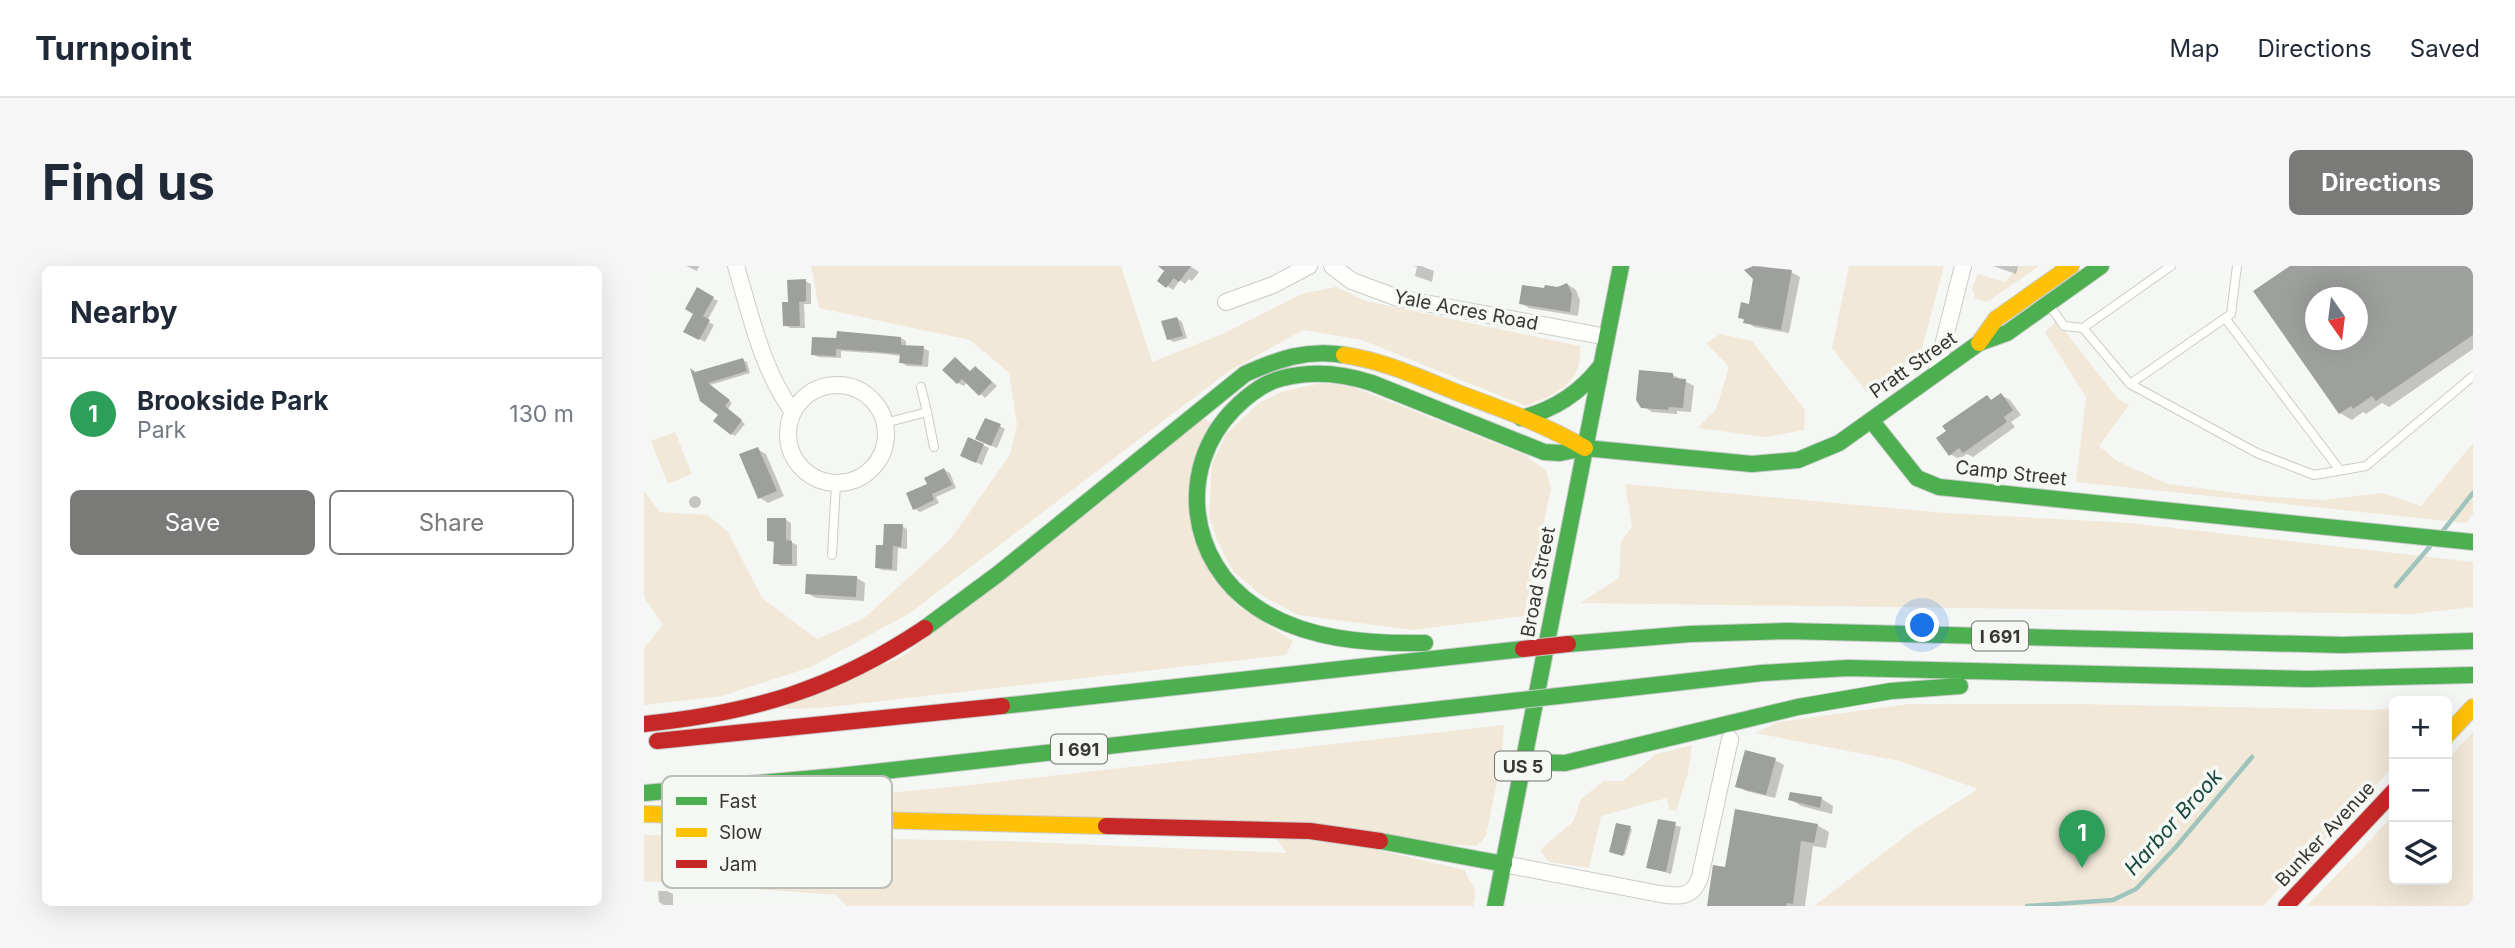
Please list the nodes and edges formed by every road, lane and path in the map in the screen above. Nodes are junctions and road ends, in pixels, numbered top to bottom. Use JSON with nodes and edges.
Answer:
{"nodes":[{"id":1,"x":736,"y":266,"type":"edge"},
{"id":2,"x":1309,"y":266,"type":"edge"},
{"id":3,"x":1332,"y":266,"type":"edge"},
{"id":4,"x":1621,"y":266,"type":"edge"},
{"id":5,"x":1963,"y":266,"type":"edge"},
{"id":6,"x":2071,"y":266,"type":"edge"},
{"id":7,"x":2101,"y":266,"type":"edge"},
{"id":8,"x":2171,"y":266,"type":"edge"},
{"id":9,"x":2237,"y":266,"type":"edge"},
{"id":10,"x":2038,"y":290,"type":"junction"},
{"id":11,"x":1226,"y":302,"type":"dead end"},
{"id":12,"x":2048,"y":304,"type":"junction"},
{"id":13,"x":2225,"y":318,"type":"junction"},
{"id":14,"x":2083,"y":328,"type":"junction"},
{"id":15,"x":1606,"y":337,"type":"junction"},
{"id":16,"x":1979,"y":343,"type":"junction"},
{"id":17,"x":1600,"y":367,"type":"junction"},
{"id":18,"x":1936,"y":373,"type":"junction"},
{"id":19,"x":2473,"y":376,"type":"edge"},
{"id":20,"x":2130,"y":384,"type":"junction"},
{"id":21,"x":921,"y":387,"type":"dead end"},
{"id":22,"x":793,"y":412,"type":"junction"},
{"id":23,"x":927,"y":412,"type":"junction"},
{"id":24,"x":1521,"y":418,"type":"junction"},
{"id":25,"x":1871,"y":420,"type":"junction"},
{"id":26,"x":885,"y":423,"type":"junction"},
{"id":27,"x":934,"y":447,"type":"dead end"},
{"id":28,"x":1585,"y":448,"type":"junction"},
{"id":29,"x":2339,"y":469,"type":"junction"},
{"id":30,"x":836,"y":484,"type":"junction"},
{"id":31,"x":2473,"y":542,"type":"edge"},
{"id":32,"x":832,"y":555,"type":"dead end"},
{"id":33,"x":2473,"y":631,"type":"edge"},
{"id":34,"x":2473,"y":640,"type":"edge"},
{"id":35,"x":2432,"y":643,"type":"junction"},
{"id":36,"x":1501,"y":652,"type":"junction"},
{"id":37,"x":2042,"y":672,"type":"junction"},
{"id":38,"x":2473,"y":674,"type":"edge"},
{"id":39,"x":2473,"y":707,"type":"edge"},
{"id":40,"x":644,"y":724,"type":"edge"},
{"id":41,"x":2452,"y":730,"type":"edge"},
{"id":42,"x":1730,"y":739,"type":"dead end"},
{"id":43,"x":644,"y":741,"type":"edge"},
{"id":44,"x":1523,"y":762,"type":"junction"},
{"id":45,"x":831,"y":776,"type":"edge"},
{"id":46,"x":662,"y":791,"type":"edge"},
{"id":47,"x":644,"y":793,"type":"edge"},
{"id":48,"x":2389,"y":796,"type":"edge"},
{"id":49,"x":644,"y":814,"type":"edge"},
{"id":50,"x":662,"y":814,"type":"edge"},
{"id":51,"x":892,"y":820,"type":"edge"},
{"id":52,"x":1504,"y":864,"type":"junction"},
{"id":53,"x":1495,"y":906,"type":"edge"},
{"id":54,"x":2286,"y":906,"type":"edge"}],
"edges":[{"from":1,"to":22,"type":"street"},
{"from":2,"to":11,"type":"street"},
{"from":3,"to":15,"type":"street","name":"Yale Acres Road"},
{"from":4,"to":15,"type":"main road","name":"Broad Street","number":"US 5"},
{"from":5,"to":18,"type":"street"},
{"from":6,"to":10,"type":"main road","name":"Pratt Street"},
{"from":7,"to":12,"type":"main road","name":"Pratt Street"},
{"from":8,"to":14,"type":"lane"},
{"from":9,"to":13,"type":"lane"},
{"from":10,"to":12,"type":"main road"},
{"from":10,"to":16,"type":"main road","name":"Pratt Street"},
{"from":12,"to":14,"type":"lane"},
{"from":12,"to":16,"type":"main road","name":"Pratt Street"},
{"from":13,"to":20,"type":"lane"},
{"from":13,"to":29,"type":"lane"},
{"from":14,"to":20,"type":"lane"},
{"from":15,"to":17,"type":"main road","name":"Broad Street","number":"US 5"},
{"from":16,"to":18,"type":"main road","name":"Pratt Street"},
{"from":17,"to":24,"type":"main road"},
{"from":17,"to":28,"type":"main road","name":"Broad Street","number":"US 5"},
{"from":18,"to":25,"type":"main road","name":"Pratt Street"},
{"from":19,"to":29,"type":"lane"},
{"from":20,"to":29,"type":"lane"},
{"from":21,"to":23,"type":"lane"},
{"from":22,"to":26,"type":"street"},
{"from":22,"to":30,"type":"street"},
{"from":23,"to":26,"type":"lane"},
{"from":23,"to":27,"type":"lane"},
{"from":24,"to":28,"type":"main road"},
{"from":24,"to":40,"type":"main road"},
{"from":25,"to":28,"type":"main road"},
{"from":25,"to":31,"type":"main road","name":"Camp Street"},
{"from":26,"to":30,"type":"street"},
{"from":28,"to":36,"type":"main road"},
{"from":28,"to":44,"type":"main road","name":"Broad Street","number":"US 5"},
{"from":30,"to":32,"type":"lane"},
{"from":33,"to":35,"type":"main road"},
{"from":34,"to":35,"type":"main road","number":"I 691"},
{"from":35,"to":36,"type":"main road","number":"I 691","bridge":true},
{"from":36,"to":43,"type":"main road","number":"I 691"},
{"from":37,"to":38,"type":"main road","number":"I 691"},
{"from":37,"to":44,"type":"main road"},
{"from":37,"to":45,"type":"main road","number":"I 691","bridge":true},
{"from":39,"to":41,"type":"main road"},
{"from":42,"to":52,"type":"street"},
{"from":44,"to":52,"type":"main road","name":"Broad Street","number":"US 5"},
{"from":46,"to":47,"type":"main road","number":"I 691","bridge":true},
{"from":48,"to":54,"type":"main road","name":"Bunker Avenue"},
{"from":49,"to":50,"type":"main road"},
{"from":51,"to":52,"type":"main road"},
{"from":52,"to":53,"type":"main road","name":"Broad Street","number":"US 5"}]}
